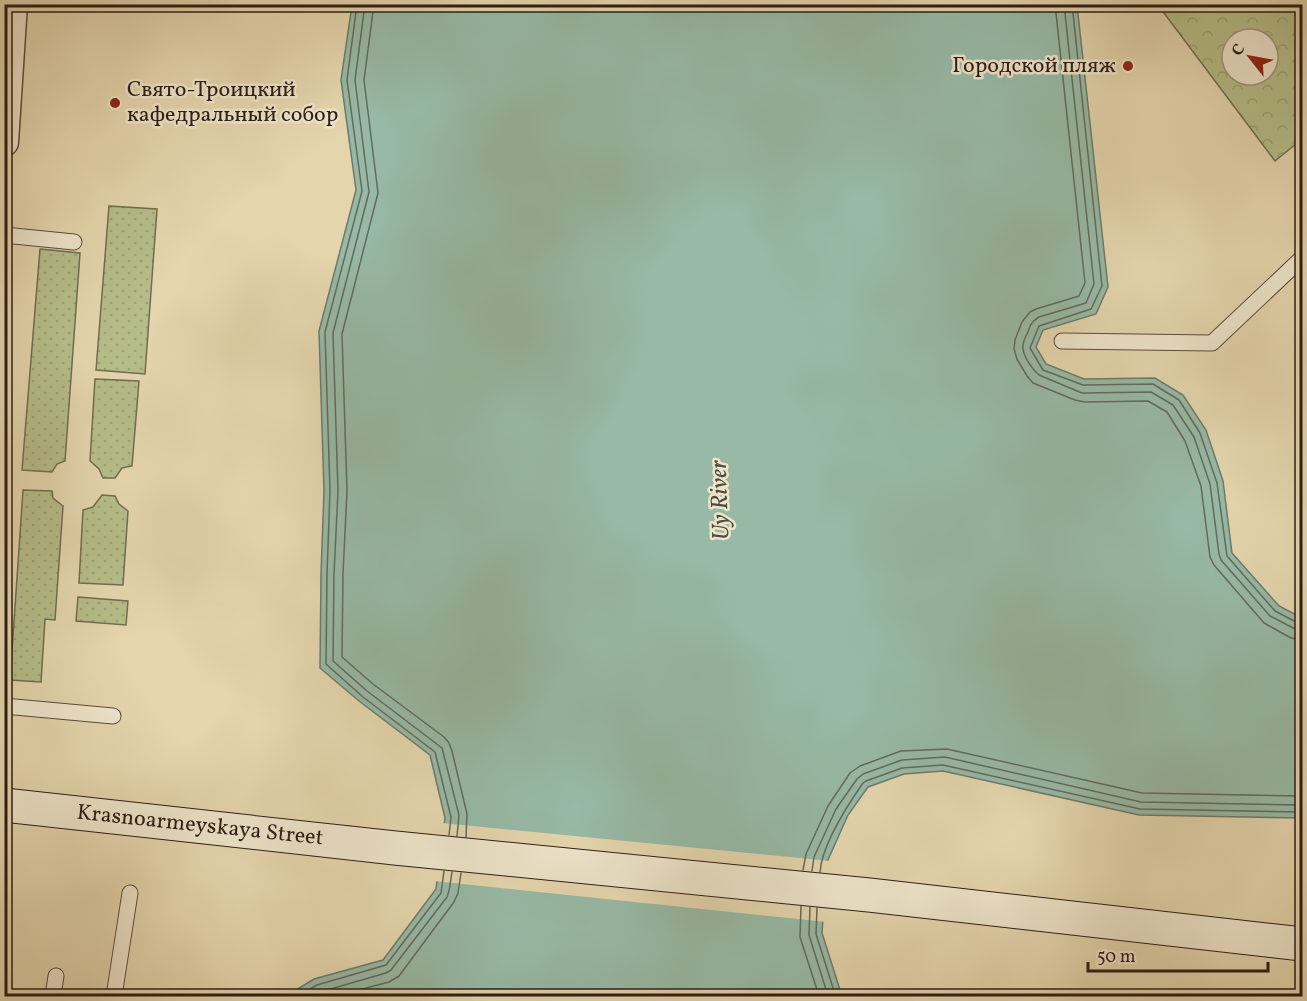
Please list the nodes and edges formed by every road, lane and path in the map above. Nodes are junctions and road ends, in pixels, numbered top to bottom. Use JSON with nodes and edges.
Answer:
{"nodes":[{"id":1,"x":14,"y":4,"type":"edge"},
{"id":2,"x":4,"y":142,"type":"edge"},
{"id":3,"x":4,"y":235,"type":"edge"},
{"id":4,"x":74,"y":242,"type":"dead end"},
{"id":5,"x":1302,"y":258,"type":"edge"},
{"id":6,"x":1062,"y":341,"type":"dead end"},
{"id":7,"x":4,"y":705,"type":"edge"},
{"id":8,"x":113,"y":716,"type":"dead end"},
{"id":9,"x":4,"y":805,"type":"edge"},
{"id":10,"x":130,"y":893,"type":"dead end"},
{"id":11,"x":1302,"y":944,"type":"edge"},
{"id":12,"x":56,"y":976,"type":"dead end"},
{"id":13,"x":53,"y":996,"type":"edge"},
{"id":14,"x":114,"y":996,"type":"edge"}],
"edges":[{"from":1,"to":2,"type":"street"},
{"from":3,"to":4,"type":"lane"},
{"from":5,"to":6,"type":"lane"},
{"from":7,"to":8,"type":"lane"},
{"from":9,"to":11,"type":"street","name":"Krasnoarmeyskaya Street"},
{"from":10,"to":14,"type":"lane"},
{"from":12,"to":13,"type":"lane"}]}
